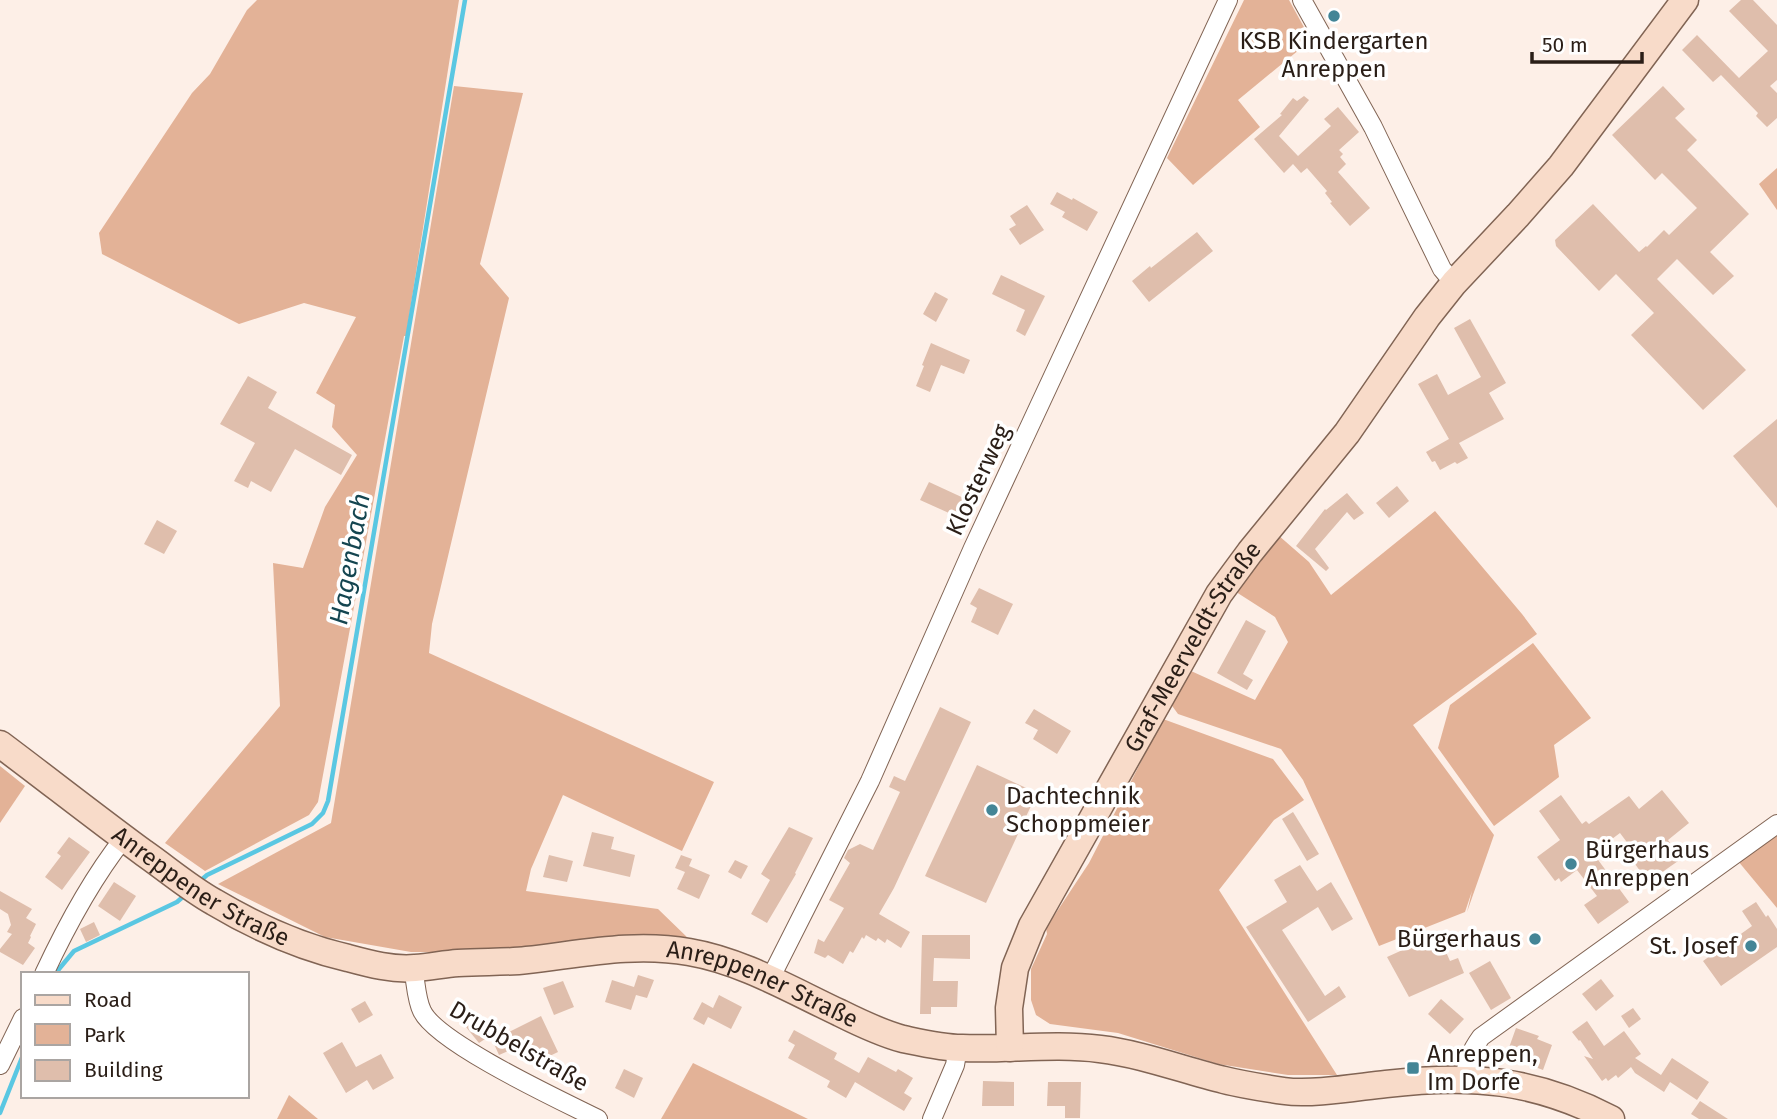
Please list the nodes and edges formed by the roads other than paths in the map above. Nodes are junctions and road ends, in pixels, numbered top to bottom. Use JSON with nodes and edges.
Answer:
{"nodes":[{"id":1,"x":1228,"y":0,"type":"edge"},
{"id":2,"x":1302,"y":0,"type":"edge"},
{"id":3,"x":1683,"y":1,"type":"edge"},
{"id":4,"x":1454,"y":283,"type":"junction"},
{"id":5,"x":0,"y":744,"type":"edge"},
{"id":6,"x":1777,"y":824,"type":"edge"},
{"id":7,"x":124,"y":838,"type":"junction"},
{"id":8,"x":413,"y":968,"type":"junction"},
{"id":9,"x":45,"y":972,"type":"edge"},
{"id":10,"x":770,"y":979,"type":"junction"},
{"id":11,"x":21,"y":1021,"type":"edge"},
{"id":12,"x":958,"y":1048,"type":"junction"},
{"id":13,"x":1010,"y":1048,"type":"junction"},
{"id":14,"x":0,"y":1065,"type":"edge"},
{"id":15,"x":1465,"y":1079,"type":"junction"},
{"id":16,"x":1573,"y":1111,"type":"edge"},
{"id":17,"x":598,"y":1119,"type":"edge"},
{"id":18,"x":932,"y":1119,"type":"edge"},
{"id":19,"x":1611,"y":1119,"type":"edge"}],
"edges":[{"from":1,"to":10,"type":"street","name":"Klosterweg"},
{"from":2,"to":4,"type":"street"},
{"from":3,"to":4,"type":"main road","name":"Graf-Meerveldt-Straße"},
{"from":4,"to":13,"type":"main road","name":"Graf-Meerveldt-Straße"},
{"from":5,"to":7,"type":"main road","name":"Anreppener Straße"},
{"from":6,"to":15,"type":"street"},
{"from":7,"to":8,"type":"main road","name":"Anreppener Straße"},
{"from":7,"to":9,"type":"street"},
{"from":8,"to":10,"type":"main road","name":"Anreppener Straße"},
{"from":8,"to":17,"type":"street","name":"Drubbelstraße"},
{"from":10,"to":12,"type":"main road","name":"Anreppener Straße"},
{"from":11,"to":14,"type":"street"},
{"from":12,"to":13,"type":"main road","name":"Anreppener Straße"},
{"from":12,"to":18,"type":"street"},
{"from":13,"to":15,"type":"main road","name":"Anreppener Straße"},
{"from":15,"to":16,"type":"main road","name":"Anreppener Straße"},
{"from":16,"to":19,"type":"main road","name":"Anreppener Straße"}]}
